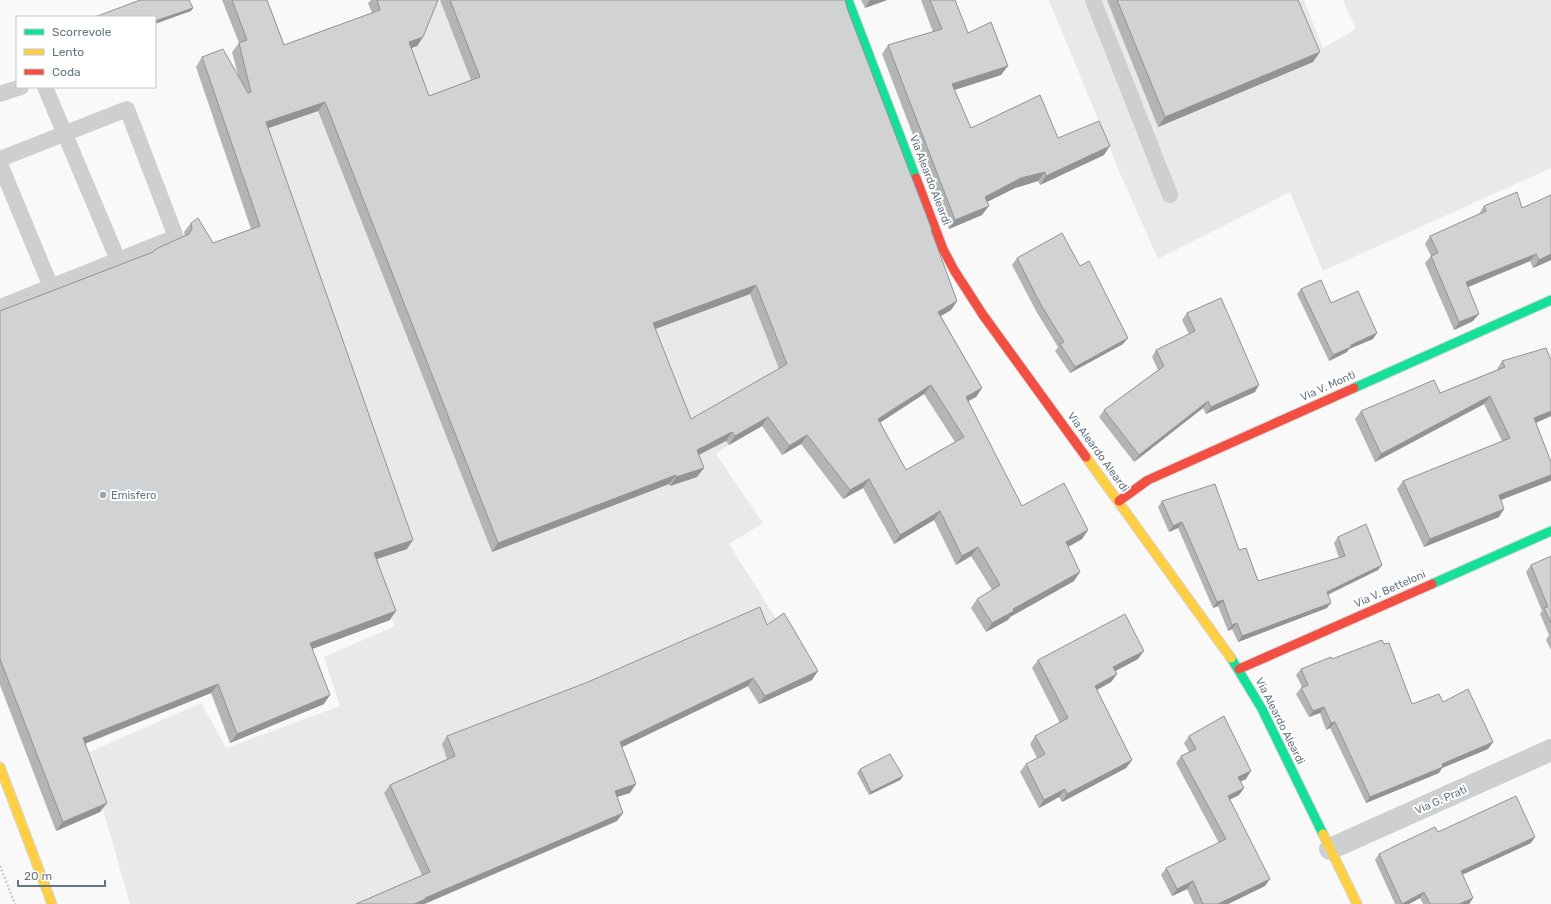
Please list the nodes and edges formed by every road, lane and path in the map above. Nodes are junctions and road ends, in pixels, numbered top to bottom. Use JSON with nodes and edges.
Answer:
{"nodes":[{"id":1,"x":848,"y":0,"type":"edge"},
{"id":2,"x":1093,"y":0,"type":"edge"},
{"id":3,"x":18,"y":88,"type":"edge"},
{"id":4,"x":45,"y":88,"type":"edge"},
{"id":5,"x":0,"y":94,"type":"edge"},
{"id":6,"x":65,"y":134,"type":"junction"},
{"id":7,"x":0,"y":159,"type":"edge"},
{"id":8,"x":0,"y":164,"type":"edge"},
{"id":9,"x":1170,"y":195,"type":"dead end"},
{"id":10,"x":118,"y":260,"type":"junction"},
{"id":11,"x":51,"y":287,"type":"junction"},
{"id":12,"x":1551,"y":300,"type":"edge"},
{"id":13,"x":0,"y":307,"type":"edge"},
{"id":14,"x":1119,"y":501,"type":"junction"},
{"id":15,"x":1551,"y":531,"type":"edge"},
{"id":16,"x":1239,"y":669,"type":"junction"},
{"id":17,"x":1551,"y":750,"type":"edge"},
{"id":18,"x":0,"y":767,"type":"edge"},
{"id":19,"x":1330,"y":849,"type":"junction"},
{"id":20,"x":0,"y":866,"type":"edge"},
{"id":21,"x":15,"y":904,"type":"edge"},
{"id":22,"x":52,"y":904,"type":"edge"},
{"id":23,"x":1357,"y":904,"type":"edge"}],
"edges":[{"from":1,"to":14,"type":"street","name":"Via Aleardo Aleardi"},
{"from":2,"to":9,"type":"lane"},
{"from":3,"to":5,"type":"lane"},
{"from":4,"to":6,"type":"lane"},
{"from":6,"to":7,"type":"lane"},
{"from":6,"to":10,"type":"lane"},
{"from":6,"to":10,"type":"lane"},
{"from":8,"to":11,"type":"lane"},
{"from":10,"to":11,"type":"lane"},
{"from":11,"to":13,"type":"lane"},
{"from":12,"to":14,"type":"street","name":"Via V. Monti"},
{"from":14,"to":16,"type":"street","name":"Via Aleardo Aleardi"},
{"from":15,"to":16,"type":"street","name":"Via V. Betteloni"},
{"from":16,"to":19,"type":"street","name":"Via Aleardo Aleardi"},
{"from":17,"to":19,"type":"street","name":"Via G. Prati"},
{"from":18,"to":22,"type":"street"},
{"from":19,"to":23,"type":"street","name":"Via Aleardo Aleardi"},
{"from":20,"to":21,"type":"path"}]}
